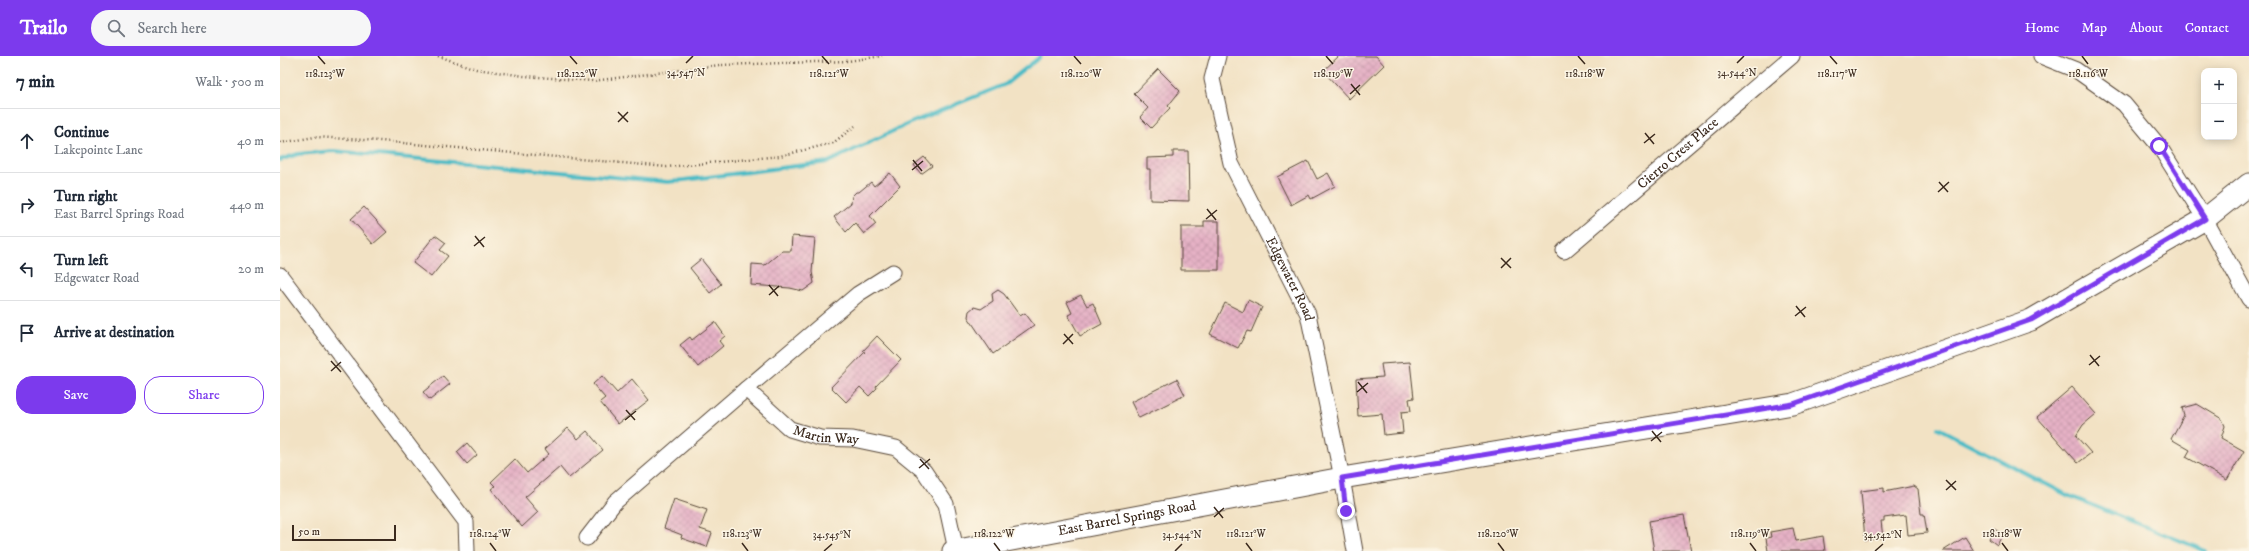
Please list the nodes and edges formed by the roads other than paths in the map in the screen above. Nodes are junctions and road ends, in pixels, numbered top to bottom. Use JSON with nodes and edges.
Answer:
{"nodes":[{"id":1,"x":1218,"y":56,"type":"edge"},
{"id":2,"x":1792,"y":56,"type":"edge"},
{"id":3,"x":2041,"y":56,"type":"edge"},
{"id":4,"x":2249,"y":184,"type":"edge"},
{"id":5,"x":2205,"y":219,"type":"junction"},
{"id":6,"x":1564,"y":251,"type":"dead end"},
{"id":7,"x":893,"y":272,"type":"dead end"},
{"id":8,"x":280,"y":275,"type":"edge"},
{"id":9,"x":2249,"y":299,"type":"edge"},
{"id":10,"x":746,"y":389,"type":"junction"},
{"id":11,"x":1342,"y":478,"type":"junction"},
{"id":12,"x":587,"y":538,"type":"dead end"},
{"id":13,"x":467,"y":551,"type":"edge"},
{"id":14,"x":955,"y":551,"type":"edge"},
{"id":15,"x":1355,"y":551,"type":"edge"}],
"edges":[{"from":1,"to":11,"type":"street","name":"Edgewater Road"},
{"from":2,"to":6,"type":"street","name":"Cierro Crest Place"},
{"from":3,"to":5,"type":"street"},
{"from":4,"to":5,"type":"street","name":"East Barrel Springs Road"},
{"from":5,"to":9,"type":"street"},
{"from":5,"to":11,"type":"street","name":"East Barrel Springs Road"},
{"from":7,"to":10,"type":"street"},
{"from":8,"to":13,"type":"street"},
{"from":10,"to":12,"type":"street"},
{"from":10,"to":14,"type":"street","name":"Martin Way"},
{"from":11,"to":14,"type":"street","name":"East Barrel Springs Road"},
{"from":11,"to":15,"type":"street","name":"Edgewater Road"}]}
